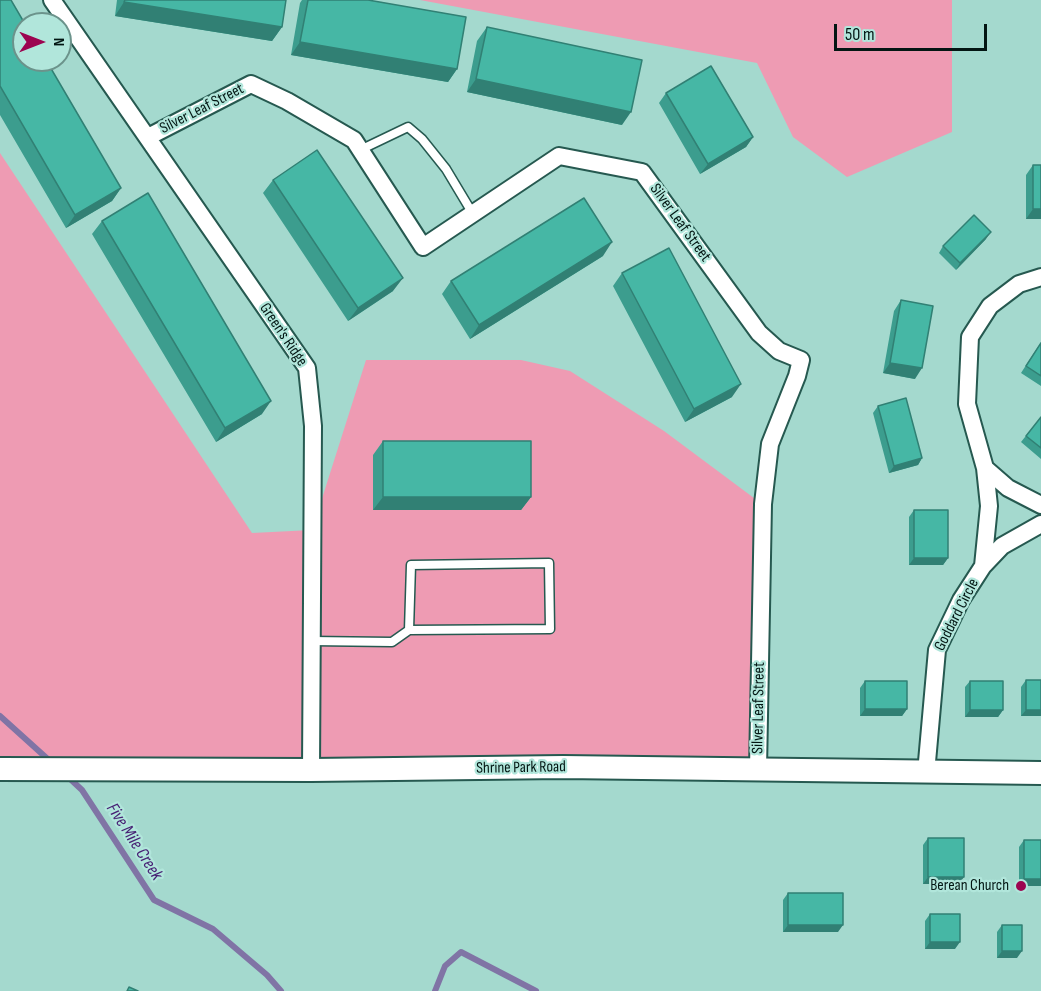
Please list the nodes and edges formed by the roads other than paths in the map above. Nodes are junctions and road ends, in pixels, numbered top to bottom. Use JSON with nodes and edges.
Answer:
{"nodes":[{"id":1,"x":52,"y":0,"type":"edge"},
{"id":2,"x":148,"y":137,"type":"junction"},
{"id":3,"x":360,"y":150,"type":"junction"},
{"id":4,"x":473,"y":214,"type":"junction"},
{"id":5,"x":1041,"y":277,"type":"edge"},
{"id":6,"x":985,"y":468,"type":"junction"},
{"id":7,"x":1041,"y":505,"type":"edge"},
{"id":8,"x":1041,"y":524,"type":"edge"},
{"id":9,"x":983,"y":566,"type":"junction"},
{"id":10,"x":409,"y":630,"type":"junction"},
{"id":11,"x":311,"y":641,"type":"junction"},
{"id":12,"x":0,"y":769,"type":"edge"},
{"id":13,"x":311,"y":770,"type":"junction"},
{"id":14,"x":758,"y":770,"type":"junction"},
{"id":15,"x":926,"y":773,"type":"junction"},
{"id":16,"x":1041,"y":773,"type":"edge"}],
"edges":[{"from":1,"to":2,"type":"street","name":"Green's Ridge"},
{"from":2,"to":3,"type":"street","name":"Silver Leaf Street"},
{"from":2,"to":11,"type":"street","name":"Green's Ridge"},
{"from":3,"to":4,"type":"lane"},
{"from":3,"to":4,"type":"street","name":"Silver Leaf Street"},
{"from":4,"to":14,"type":"street","name":"Silver Leaf Street"},
{"from":5,"to":6,"type":"street"},
{"from":6,"to":7,"type":"street"},
{"from":6,"to":9,"type":"street"},
{"from":8,"to":9,"type":"street","name":"Goddard Circle"},
{"from":9,"to":15,"type":"street","name":"Goddard Circle"},
{"from":10,"to":10,"type":"lane"},
{"from":10,"to":11,"type":"lane"},
{"from":11,"to":13,"type":"street","name":"Green's Ridge"},
{"from":12,"to":13,"type":"street","name":"Shrine Park Road"},
{"from":13,"to":14,"type":"street","name":"Shrine Park Road"},
{"from":14,"to":15,"type":"street","name":"Shrine Park Road"},
{"from":15,"to":16,"type":"street","name":"Shrine Park Road"}]}
